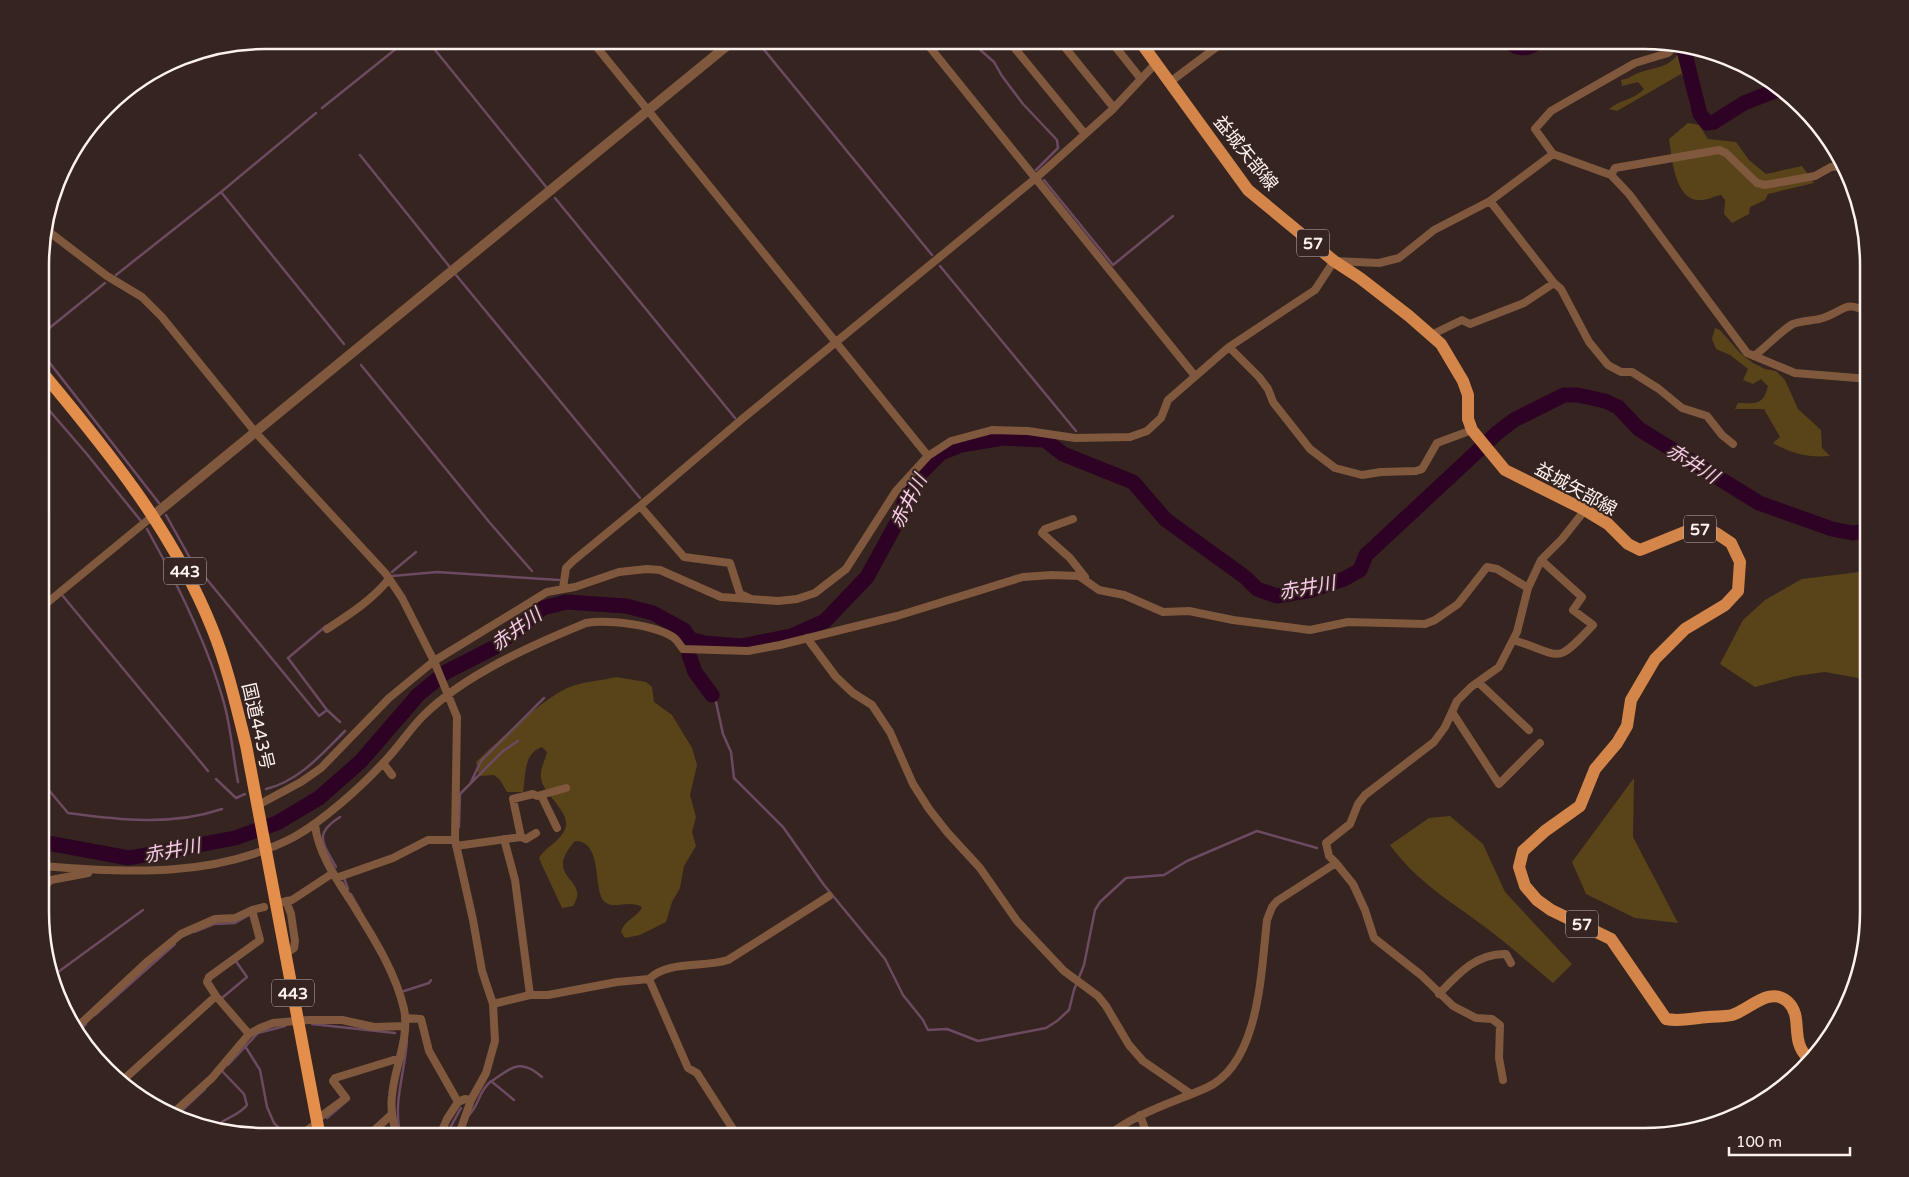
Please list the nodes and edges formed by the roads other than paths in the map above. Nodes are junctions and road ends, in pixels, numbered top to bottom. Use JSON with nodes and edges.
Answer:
{"nodes":[{"id":1,"x":598,"y":49,"type":"edge"},
{"id":2,"x":723,"y":49,"type":"edge"},
{"id":3,"x":931,"y":49,"type":"edge"},
{"id":4,"x":1066,"y":49,"type":"edge"},
{"id":5,"x":1117,"y":49,"type":"edge"},
{"id":6,"x":1146,"y":49,"type":"edge"},
{"id":7,"x":1214,"y":49,"type":"edge"},
{"id":8,"x":1016,"y":50,"type":"edge"},
{"id":9,"x":1670,"y":51,"type":"edge"},
{"id":10,"x":1156,"y":63,"type":"junction"},
{"id":11,"x":1141,"y":78,"type":"junction"},
{"id":12,"x":1170,"y":82,"type":"junction"},
{"id":13,"x":1114,"y":108,"type":"junction"},
{"id":14,"x":648,"y":110,"type":"junction"},
{"id":15,"x":1085,"y":134,"type":"junction"},
{"id":16,"x":1552,"y":154,"type":"junction"},
{"id":17,"x":1837,"y":167,"type":"edge"},
{"id":18,"x":1611,"y":175,"type":"junction"},
{"id":19,"x":1036,"y":178,"type":"junction"},
{"id":20,"x":1490,"y":201,"type":"junction"},
{"id":21,"x":51,"y":234,"type":"edge"},
{"id":22,"x":1334,"y":261,"type":"junction"},
{"id":23,"x":1554,"y":283,"type":"junction"},
{"id":24,"x":1860,"y":309,"type":"edge"},
{"id":25,"x":1431,"y":335,"type":"junction"},
{"id":26,"x":837,"y":342,"type":"junction"},
{"id":27,"x":1229,"y":347,"type":"junction"},
{"id":28,"x":1754,"y":356,"type":"junction"},
{"id":29,"x":1195,"y":376,"type":"junction"},
{"id":30,"x":1860,"y":378,"type":"edge"},
{"id":31,"x":49,"y":381,"type":"edge"},
{"id":32,"x":256,"y":433,"type":"junction"},
{"id":33,"x":1476,"y":436,"type":"junction"},
{"id":34,"x":1733,"y":444,"type":"dead end"},
{"id":35,"x":928,"y":456,"type":"junction"},
{"id":36,"x":640,"y":506,"type":"junction"},
{"id":37,"x":1584,"y":510,"type":"junction"},
{"id":38,"x":154,"y":515,"type":"junction"},
{"id":39,"x":1073,"y":519,"type":"dead end"},
{"id":40,"x":1541,"y":560,"type":"junction"},
{"id":41,"x":390,"y":579,"type":"junction"},
{"id":42,"x":1090,"y":582,"type":"junction"},
{"id":43,"x":563,"y":588,"type":"junction"},
{"id":44,"x":1528,"y":588,"type":"junction"},
{"id":45,"x":754,"y":600,"type":"junction"},
{"id":46,"x":49,"y":601,"type":"edge"},
{"id":47,"x":327,"y":629,"type":"dead end"},
{"id":48,"x":807,"y":638,"type":"junction"},
{"id":49,"x":1513,"y":640,"type":"junction"},
{"id":50,"x":435,"y":663,"type":"junction"},
{"id":51,"x":1478,"y":682,"type":"junction"},
{"id":52,"x":448,"y":692,"type":"junction"},
{"id":53,"x":1452,"y":712,"type":"junction"},
{"id":54,"x":1529,"y":730,"type":"dead end"},
{"id":55,"x":1540,"y":743,"type":"dead end"},
{"id":56,"x":383,"y":763,"type":"junction"},
{"id":57,"x":392,"y":775,"type":"dead end"},
{"id":58,"x":566,"y":788,"type":"dead end"},
{"id":59,"x":541,"y":795,"type":"junction"},
{"id":60,"x":258,"y":805,"type":"junction"},
{"id":61,"x":314,"y":825,"type":"junction"},
{"id":62,"x":557,"y":828,"type":"dead end"},
{"id":63,"x":536,"y":833,"type":"dead end"},
{"id":64,"x":522,"y":837,"type":"junction"},
{"id":65,"x":504,"y":839,"type":"junction"},
{"id":66,"x":455,"y":843,"type":"junction"},
{"id":67,"x":266,"y":849,"type":"junction"},
{"id":68,"x":1336,"y":863,"type":"junction"},
{"id":69,"x":49,"y":867,"type":"edge"},
{"id":70,"x":100,"y":871,"type":"junction"},
{"id":71,"x":334,"y":875,"type":"junction"},
{"id":72,"x":49,"y":882,"type":"edge"},
{"id":73,"x":829,"y":896,"type":"dead end"},
{"id":74,"x":264,"y":907,"type":"dead end"},
{"id":75,"x":252,"y":910,"type":"junction"},
{"id":76,"x":286,"y":953,"type":"junction"},
{"id":77,"x":1511,"y":964,"type":"dead end"},
{"id":78,"x":649,"y":979,"type":"junction"},
{"id":79,"x":1439,"y":994,"type":"junction"},
{"id":80,"x":530,"y":995,"type":"junction"},
{"id":81,"x":216,"y":996,"type":"junction"},
{"id":82,"x":493,"y":1004,"type":"junction"},
{"id":83,"x":297,"y":1020,"type":"junction"},
{"id":84,"x":405,"y":1022,"type":"junction"},
{"id":85,"x":80,"y":1024,"type":"edge"},
{"id":86,"x":249,"y":1034,"type":"junction"},
{"id":87,"x":1806,"y":1056,"type":"edge"},
{"id":88,"x":400,"y":1058,"type":"junction"},
{"id":89,"x":125,"y":1078,"type":"edge"},
{"id":90,"x":1503,"y":1080,"type":"dead end"},
{"id":91,"x":1191,"y":1094,"type":"junction"},
{"id":92,"x":471,"y":1100,"type":"junction"},
{"id":93,"x":458,"y":1102,"type":"junction"},
{"id":94,"x":177,"y":1110,"type":"edge"},
{"id":95,"x":1140,"y":1115,"type":"junction"},
{"id":96,"x":391,"y":1116,"type":"junction"},
{"id":97,"x":317,"y":1122,"type":"junction"},
{"id":98,"x":309,"y":1128,"type":"edge"},
{"id":99,"x":318,"y":1128,"type":"edge"},
{"id":100,"x":377,"y":1128,"type":"edge"},
{"id":101,"x":394,"y":1128,"type":"edge"},
{"id":102,"x":442,"y":1128,"type":"edge"},
{"id":103,"x":461,"y":1128,"type":"edge"},
{"id":104,"x":732,"y":1128,"type":"edge"},
{"id":105,"x":1120,"y":1128,"type":"edge"},
{"id":106,"x":1145,"y":1128,"type":"edge"}],
"edges":[{"from":1,"to":14,"type":"street"},
{"from":2,"to":14,"type":"street"},
{"from":3,"to":19,"type":"street"},
{"from":4,"to":13,"type":"street"},
{"from":5,"to":11,"type":"street"},
{"from":6,"to":10,"type":"main road","name":"益城矢部線","number":"57"},
{"from":7,"to":12,"type":"street"},
{"from":8,"to":15,"type":"street"},
{"from":9,"to":16,"type":"street"},
{"from":10,"to":11,"type":"street"},
{"from":10,"to":12,"type":"main road","name":"益城矢部線","number":"57"},
{"from":11,"to":13,"type":"street"},
{"from":12,"to":22,"type":"main road","name":"益城矢部線","number":"57"},
{"from":13,"to":15,"type":"street"},
{"from":14,"to":26,"type":"street"},
{"from":14,"to":32,"type":"street"},
{"from":15,"to":19,"type":"street"},
{"from":16,"to":18,"type":"street"},
{"from":16,"to":20,"type":"street"},
{"from":17,"to":18,"type":"street"},
{"from":18,"to":28,"type":"street"},
{"from":19,"to":26,"type":"street"},
{"from":19,"to":29,"type":"street"},
{"from":20,"to":22,"type":"street"},
{"from":20,"to":23,"type":"street"},
{"from":21,"to":32,"type":"street"},
{"from":22,"to":25,"type":"main road","name":"益城矢部線","number":"57"},
{"from":22,"to":27,"type":"street"},
{"from":23,"to":25,"type":"street"},
{"from":23,"to":34,"type":"street"},
{"from":24,"to":28,"type":"street"},
{"from":25,"to":33,"type":"main road","name":"益城矢部線","number":"57"},
{"from":26,"to":35,"type":"street"},
{"from":26,"to":36,"type":"street"},
{"from":27,"to":29,"type":"street"},
{"from":27,"to":33,"type":"street"},
{"from":28,"to":30,"type":"street"},
{"from":29,"to":35,"type":"street"},
{"from":31,"to":38,"type":"highway","name":"国道443号","number":"443"},
{"from":32,"to":38,"type":"street"},
{"from":32,"to":41,"type":"street"},
{"from":33,"to":37,"type":"main road","name":"益城矢部線","number":"57"},
{"from":35,"to":45,"type":"street"},
{"from":36,"to":43,"type":"street"},
{"from":36,"to":45,"type":"street"},
{"from":37,"to":40,"type":"street"},
{"from":37,"to":87,"type":"main road","name":"益城矢部線","number":"57"},
{"from":38,"to":46,"type":"street"},
{"from":38,"to":60,"type":"highway","name":"国道443号","number":"443"},
{"from":39,"to":42,"type":"street"},
{"from":40,"to":44,"type":"street"},
{"from":40,"to":49,"type":"street"},
{"from":41,"to":47,"type":"street"},
{"from":41,"to":50,"type":"street"},
{"from":42,"to":44,"type":"street"},
{"from":42,"to":48,"type":"street"},
{"from":43,"to":45,"type":"street"},
{"from":43,"to":50,"type":"street"},
{"from":44,"to":49,"type":"street"},
{"from":48,"to":52,"type":"street"},
{"from":48,"to":91,"type":"street"},
{"from":49,"to":51,"type":"street"},
{"from":50,"to":52,"type":"street"},
{"from":50,"to":60,"type":"street"},
{"from":51,"to":53,"type":"street"},
{"from":51,"to":54,"type":"street"},
{"from":52,"to":56,"type":"street"},
{"from":52,"to":66,"type":"street"},
{"from":53,"to":55,"type":"street"},
{"from":53,"to":68,"type":"street"},
{"from":56,"to":57,"type":"street"},
{"from":56,"to":61,"type":"street"},
{"from":58,"to":59,"type":"street"},
{"from":59,"to":62,"type":"street"},
{"from":59,"to":64,"type":"street"},
{"from":60,"to":67,"type":"highway","name":"国道443号","number":"443"},
{"from":61,"to":67,"type":"street"},
{"from":61,"to":71,"type":"street"},
{"from":63,"to":64,"type":"street"},
{"from":64,"to":65,"type":"street"},
{"from":65,"to":66,"type":"street"},
{"from":65,"to":80,"type":"street"},
{"from":66,"to":71,"type":"street"},
{"from":66,"to":82,"type":"street"},
{"from":67,"to":70,"type":"street"},
{"from":67,"to":76,"type":"highway","name":"国道443号","number":"443"},
{"from":68,"to":79,"type":"street"},
{"from":68,"to":91,"type":"street"},
{"from":69,"to":70,"type":"street"},
{"from":70,"to":72,"type":"street"},
{"from":71,"to":76,"type":"street"},
{"from":71,"to":84,"type":"street"},
{"from":73,"to":78,"type":"street"},
{"from":74,"to":75,"type":"street"},
{"from":75,"to":81,"type":"street"},
{"from":75,"to":85,"type":"street"},
{"from":76,"to":83,"type":"highway","name":"国道443号","number":"443"},
{"from":77,"to":79,"type":"street"},
{"from":78,"to":80,"type":"street"},
{"from":78,"to":104,"type":"street"},
{"from":79,"to":90,"type":"street"},
{"from":80,"to":82,"type":"street"},
{"from":81,"to":86,"type":"street"},
{"from":81,"to":89,"type":"street"},
{"from":82,"to":92,"type":"street"},
{"from":83,"to":84,"type":"street"},
{"from":83,"to":86,"type":"street"},
{"from":83,"to":97,"type":"highway","name":"国道443号","number":"443"},
{"from":84,"to":88,"type":"street"},
{"from":84,"to":93,"type":"street"},
{"from":86,"to":94,"type":"street"},
{"from":88,"to":96,"type":"street"},
{"from":88,"to":97,"type":"street"},
{"from":91,"to":95,"type":"street"},
{"from":92,"to":93,"type":"street"},
{"from":92,"to":103,"type":"street"},
{"from":93,"to":102,"type":"street"},
{"from":95,"to":105,"type":"street"},
{"from":95,"to":106,"type":"street"},
{"from":96,"to":100,"type":"street"},
{"from":96,"to":101,"type":"street"},
{"from":97,"to":98,"type":"street"},
{"from":97,"to":99,"type":"highway","name":"国道443号","number":"443"}]}
